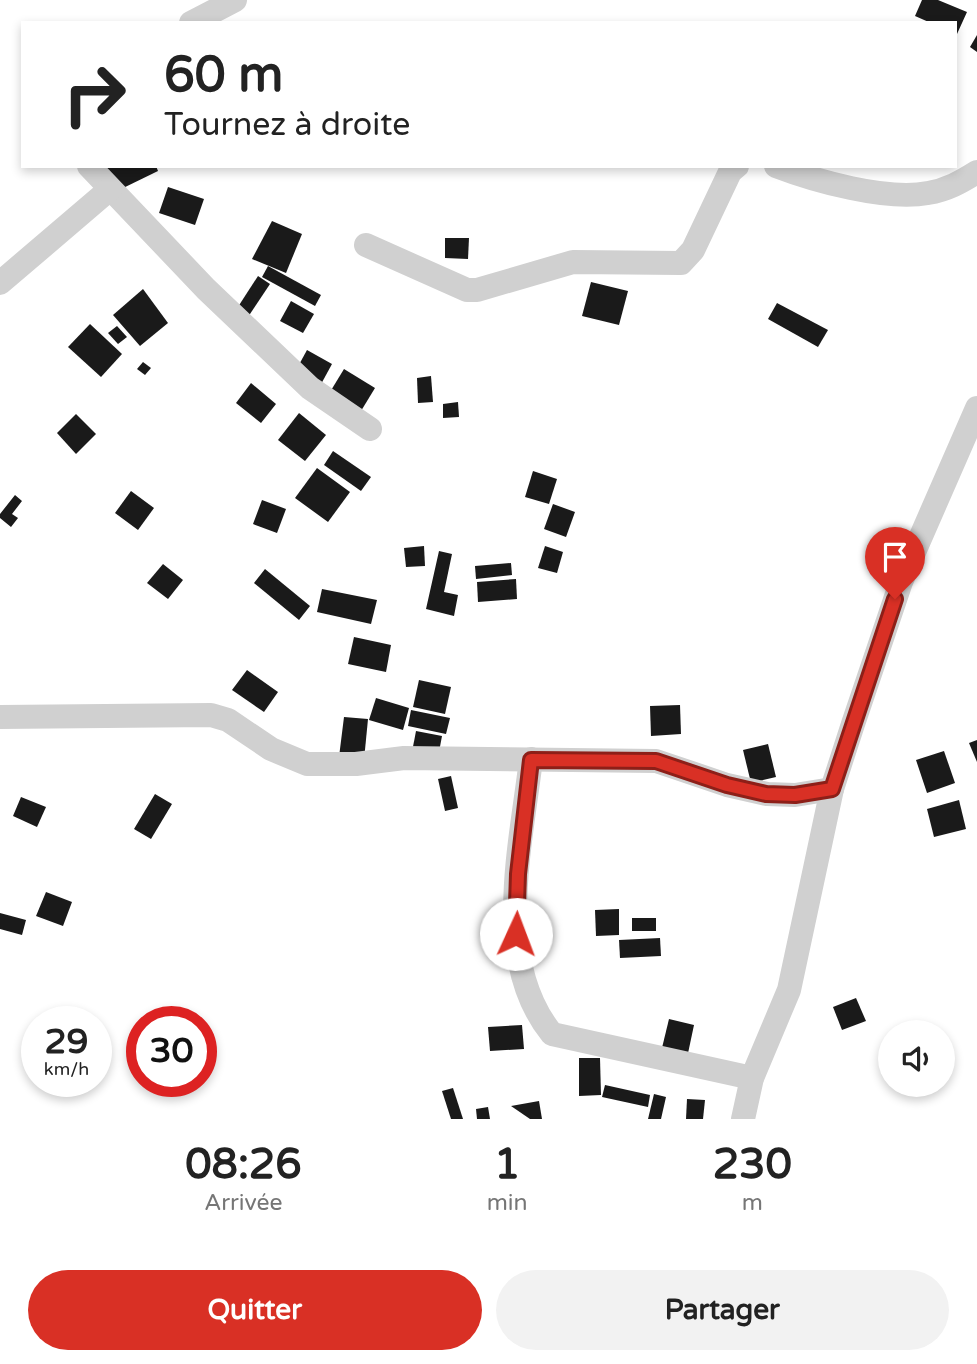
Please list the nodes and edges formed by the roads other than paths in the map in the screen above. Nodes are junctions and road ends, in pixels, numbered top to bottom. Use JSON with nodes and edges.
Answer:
{"nodes":[{"id":1,"x":235,"y":0,"type":"edge"},
{"id":2,"x":195,"y":21,"type":"edge"},
{"id":3,"x":91,"y":168,"type":"edge"},
{"id":4,"x":735,"y":168,"type":"edge"},
{"id":5,"x":783,"y":168,"type":"edge"},
{"id":6,"x":977,"y":172,"type":"edge"},
{"id":7,"x":110,"y":190,"type":"junction"},
{"id":8,"x":366,"y":245,"type":"dead end"},
{"id":9,"x":0,"y":284,"type":"edge"},
{"id":10,"x":977,"y":408,"type":"edge"},
{"id":11,"x":370,"y":429,"type":"dead end"},
{"id":12,"x":0,"y":717,"type":"edge"},
{"id":13,"x":531,"y":760,"type":"junction"},
{"id":14,"x":832,"y":789,"type":"junction"},
{"id":15,"x":752,"y":1078,"type":"junction"},
{"id":16,"x":743,"y":1119,"type":"edge"}],
"edges":[{"from":1,"to":2,"type":"street"},
{"from":3,"to":7,"type":"street"},
{"from":4,"to":8,"type":"street"},
{"from":5,"to":6,"type":"street"},
{"from":7,"to":9,"type":"street"},
{"from":7,"to":11,"type":"street"},
{"from":10,"to":14,"type":"street"},
{"from":12,"to":13,"type":"street"},
{"from":13,"to":14,"type":"street"},
{"from":13,"to":15,"type":"street"},
{"from":14,"to":15,"type":"street"},
{"from":15,"to":16,"type":"street"}]}
